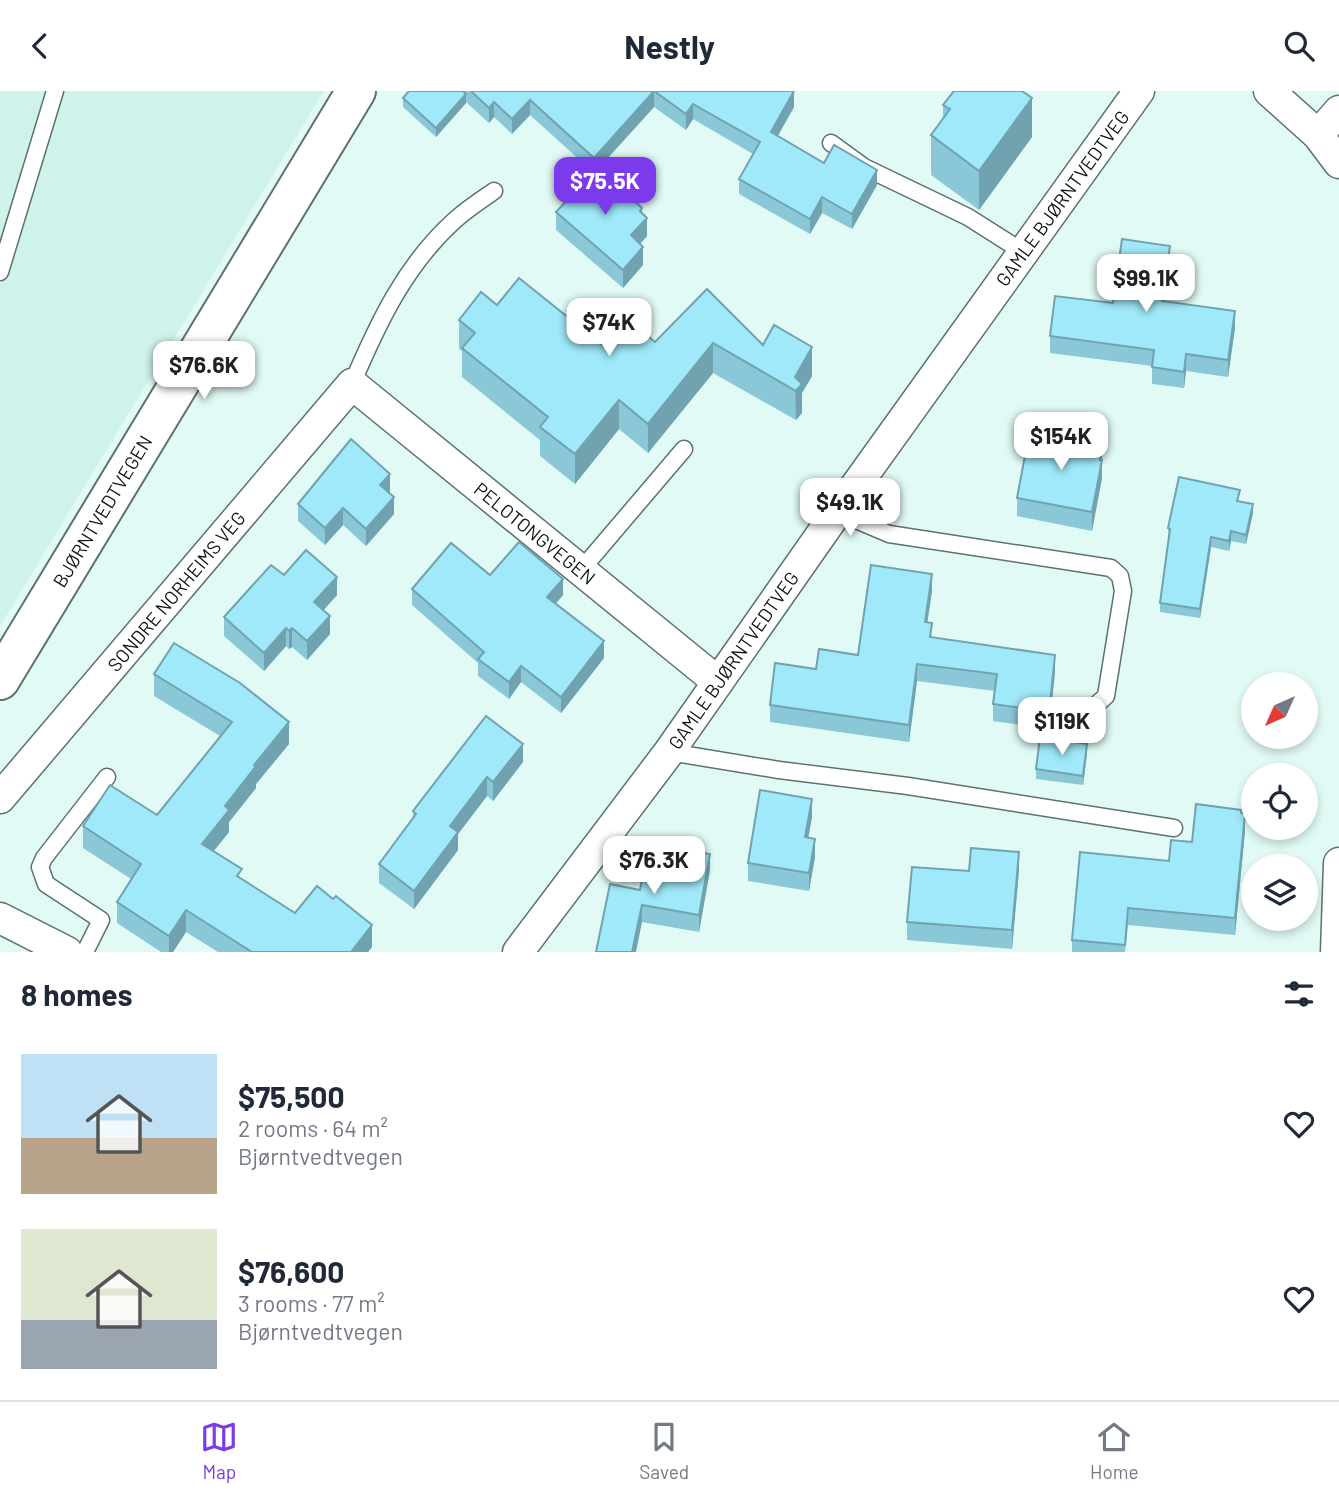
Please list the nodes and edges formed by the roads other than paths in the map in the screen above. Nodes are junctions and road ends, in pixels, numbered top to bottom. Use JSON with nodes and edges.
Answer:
{"nodes":[{"id":1,"x":55,"y":91,"type":"edge"},
{"id":2,"x":356,"y":91,"type":"edge"},
{"id":3,"x":1139,"y":91,"type":"edge"},
{"id":4,"x":1269,"y":91,"type":"edge"},
{"id":5,"x":1339,"y":111,"type":"edge"},
{"id":6,"x":1318,"y":135,"type":"junction"},
{"id":7,"x":831,"y":143,"type":"dead end"},
{"id":8,"x":1339,"y":163,"type":"edge"},
{"id":9,"x":494,"y":191,"type":"dead end"},
{"id":10,"x":1023,"y":252,"type":"junction"},
{"id":11,"x":0,"y":272,"type":"edge"},
{"id":12,"x":352,"y":384,"type":"junction"},
{"id":13,"x":684,"y":449,"type":"dead end"},
{"id":14,"x":837,"y":512,"type":"junction"},
{"id":15,"x":581,"y":570,"type":"junction"},
{"id":16,"x":2,"y":671,"type":"edge"},
{"id":17,"x":718,"y":682,"type":"junction"},
{"id":18,"x":1086,"y":715,"type":"dead end"},
{"id":19,"x":669,"y":752,"type":"junction"},
{"id":20,"x":107,"y":777,"type":"dead end"},
{"id":21,"x":0,"y":798,"type":"edge"},
{"id":22,"x":1174,"y":828,"type":"dead end"},
{"id":23,"x":1339,"y":863,"type":"edge"},
{"id":24,"x":0,"y":918,"type":"edge"},
{"id":25,"x":67,"y":952,"type":"edge"},
{"id":26,"x":85,"y":952,"type":"edge"},
{"id":27,"x":518,"y":952,"type":"edge"},
{"id":28,"x":1336,"y":952,"type":"edge"}],
"edges":[{"from":1,"to":11,"type":"lane"},
{"from":2,"to":16,"type":"main road","name":"BJØRNTVEDTVEGEN"},
{"from":3,"to":10,"type":"street","name":"GAMLE BJØRNTVEDTVEG"},
{"from":4,"to":6,"type":"street"},
{"from":5,"to":6,"type":"street"},
{"from":6,"to":8,"type":"street"},
{"from":7,"to":10,"type":"lane"},
{"from":9,"to":12,"type":"lane"},
{"from":10,"to":14,"type":"street","name":"GAMLE BJØRNTVEDTVEG"},
{"from":12,"to":15,"type":"street","name":"PELOTONGVEGEN"},
{"from":12,"to":21,"type":"street","name":"SONDRE NORHEIMS VEG"},
{"from":13,"to":15,"type":"lane"},
{"from":14,"to":17,"type":"street","name":"GAMLE BJØRNTVEDTVEG"},
{"from":14,"to":18,"type":"lane"},
{"from":15,"to":17,"type":"street","name":"PELOTONGVEGEN"},
{"from":17,"to":19,"type":"street","name":"GAMLE BJØRNTVEDTVEG"},
{"from":19,"to":22,"type":"lane"},
{"from":19,"to":27,"type":"street","name":"GAMLE BJØRNTVEDTVEG"},
{"from":20,"to":26,"type":"lane"},
{"from":23,"to":28,"type":"street"},
{"from":24,"to":25,"type":"street"}]}
